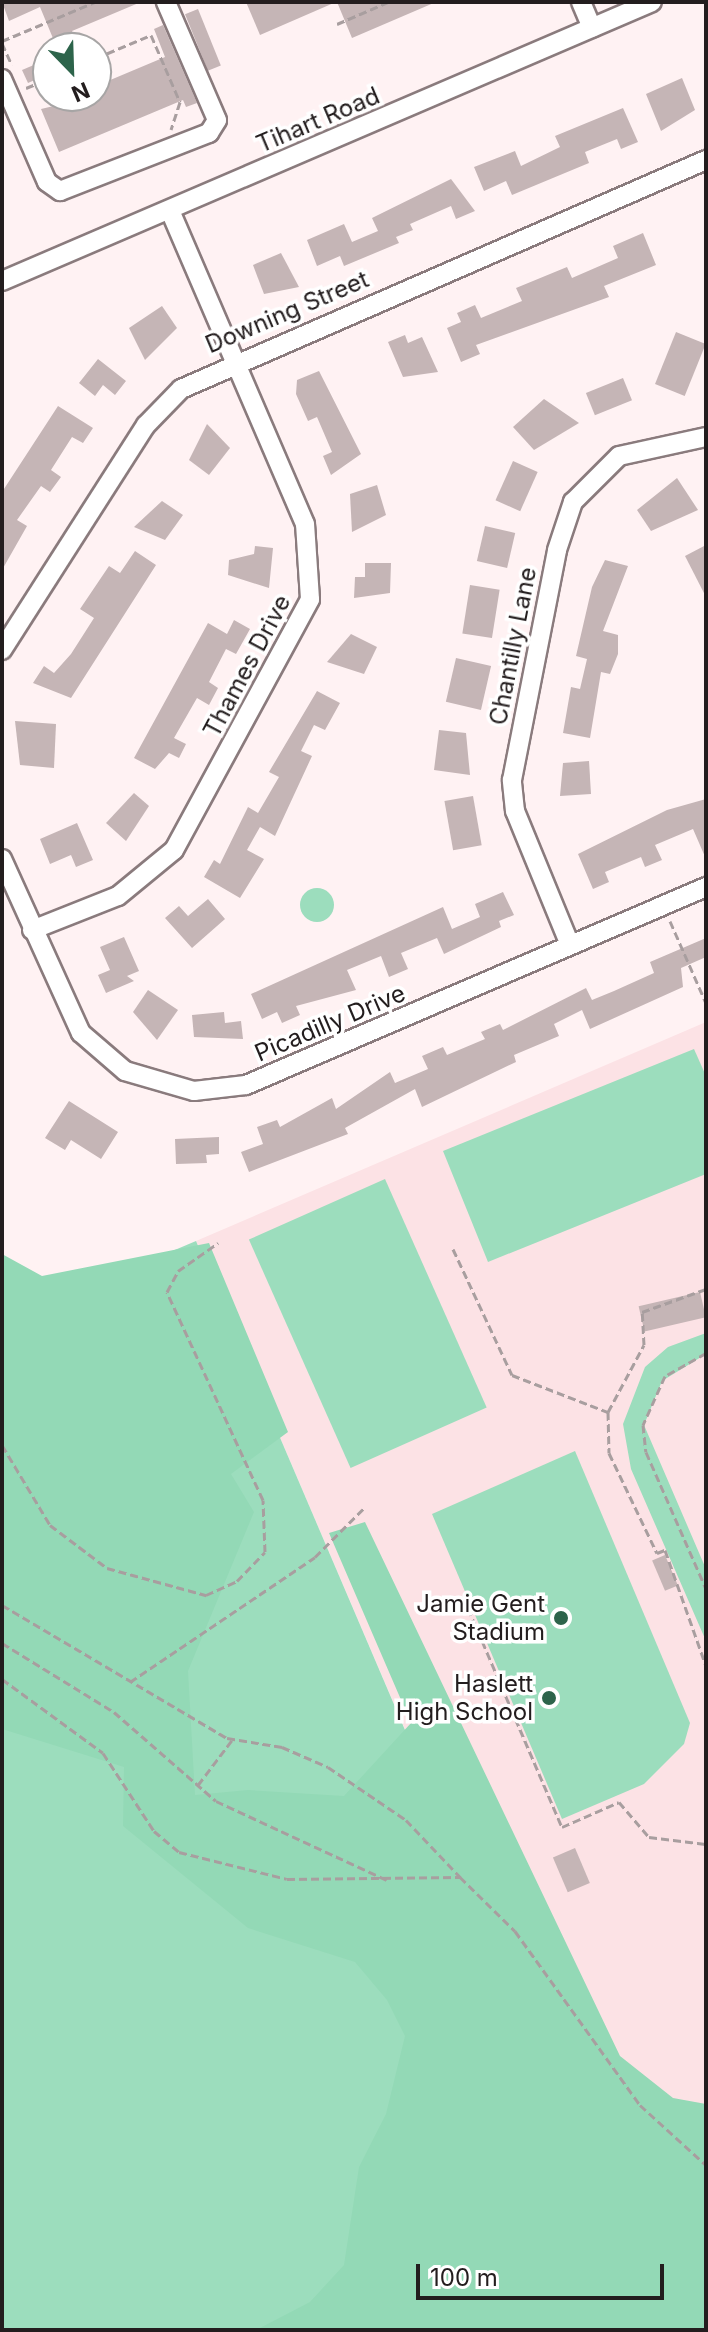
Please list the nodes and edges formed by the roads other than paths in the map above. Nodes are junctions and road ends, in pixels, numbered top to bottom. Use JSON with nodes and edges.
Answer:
{"nodes":[{"id":1,"x":166,"y":2,"type":"edge"},
{"id":2,"x":581,"y":2,"type":"edge"},
{"id":3,"x":652,"y":2,"type":"edge"},
{"id":4,"x":592,"y":28,"type":"junction"},
{"id":5,"x":2,"y":79,"type":"edge"},
{"id":6,"x":706,"y":160,"type":"edge"},
{"id":7,"x":170,"y":210,"type":"junction"},
{"id":8,"x":2,"y":281,"type":"edge"},
{"id":9,"x":235,"y":359,"type":"junction"},
{"id":10,"x":706,"y":437,"type":"edge"},
{"id":11,"x":2,"y":650,"type":"edge"},
{"id":12,"x":2,"y":859,"type":"edge"},
{"id":13,"x":706,"y":887,"type":"edge"},
{"id":14,"x":32,"y":930,"type":"junction"},
{"id":15,"x":570,"y":945,"type":"junction"}],
"edges":[{"from":1,"to":5,"type":"street"},
{"from":2,"to":4,"type":"street"},
{"from":3,"to":4,"type":"street","name":"Tihart Road"},
{"from":4,"to":7,"type":"street","name":"Tihart Road"},
{"from":6,"to":9,"type":"street","name":"Downing Street"},
{"from":7,"to":8,"type":"street","name":"Tihart Road"},
{"from":7,"to":9,"type":"street","name":"Thames Drive"},
{"from":9,"to":11,"type":"street","name":"Downing Street"},
{"from":9,"to":14,"type":"street","name":"Thames Drive"},
{"from":10,"to":15,"type":"street","name":"Chantilly Lane"},
{"from":12,"to":14,"type":"street"},
{"from":13,"to":15,"type":"street","name":"Picadilly Drive"},
{"from":14,"to":15,"type":"street","name":"Picadilly Drive"}]}
